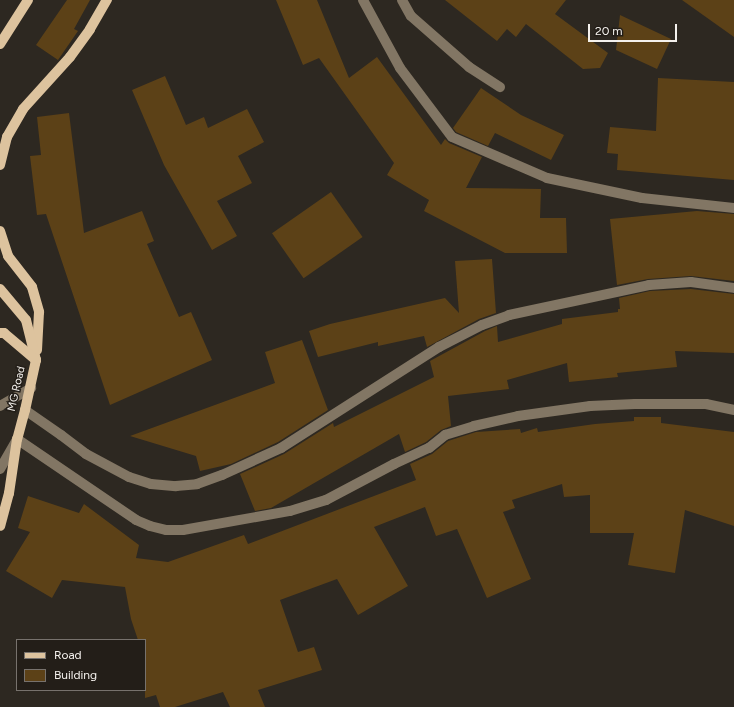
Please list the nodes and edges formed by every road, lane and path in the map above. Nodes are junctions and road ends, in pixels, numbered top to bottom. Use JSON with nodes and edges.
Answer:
{"nodes":[{"id":1,"x":28,"y":0,"type":"edge"},
{"id":2,"x":107,"y":0,"type":"edge"},
{"id":3,"x":363,"y":0,"type":"edge"},
{"id":4,"x":402,"y":0,"type":"edge"},
{"id":5,"x":0,"y":44,"type":"edge"},
{"id":6,"x":500,"y":87,"type":"dead end"},
{"id":7,"x":0,"y":164,"type":"edge"},
{"id":8,"x":734,"y":208,"type":"edge"},
{"id":9,"x":0,"y":231,"type":"edge"},
{"id":10,"x":734,"y":288,"type":"edge"},
{"id":11,"x":0,"y":289,"type":"edge"},
{"id":12,"x":0,"y":333,"type":"edge"},
{"id":13,"x":36,"y":360,"type":"junction"},
{"id":14,"x":31,"y":388,"type":"junction"},
{"id":15,"x":0,"y":406,"type":"edge"},
{"id":16,"x":26,"y":410,"type":"junction"},
{"id":17,"x":734,"y":410,"type":"edge"},
{"id":18,"x":17,"y":439,"type":"junction"},
{"id":19,"x":0,"y":469,"type":"edge"},
{"id":20,"x":0,"y":526,"type":"edge"}],
"edges":[{"from":1,"to":5,"type":"main road"},
{"from":2,"to":7,"type":"main road"},
{"from":3,"to":8,"type":"street"},
{"from":4,"to":6,"type":"street"},
{"from":9,"to":13,"type":"main road"},
{"from":10,"to":16,"type":"street"},
{"from":11,"to":13,"type":"main road","name":"MG Road"},
{"from":12,"to":13,"type":"main road"},
{"from":13,"to":14,"type":"main road","name":"MG Road"},
{"from":14,"to":15,"type":"street"},
{"from":14,"to":16,"type":"main road","name":"MG Road"},
{"from":16,"to":18,"type":"main road","name":"MG Road"},
{"from":17,"to":18,"type":"street"},
{"from":18,"to":19,"type":"street"},
{"from":18,"to":20,"type":"main road","name":"MG Road"}]}
